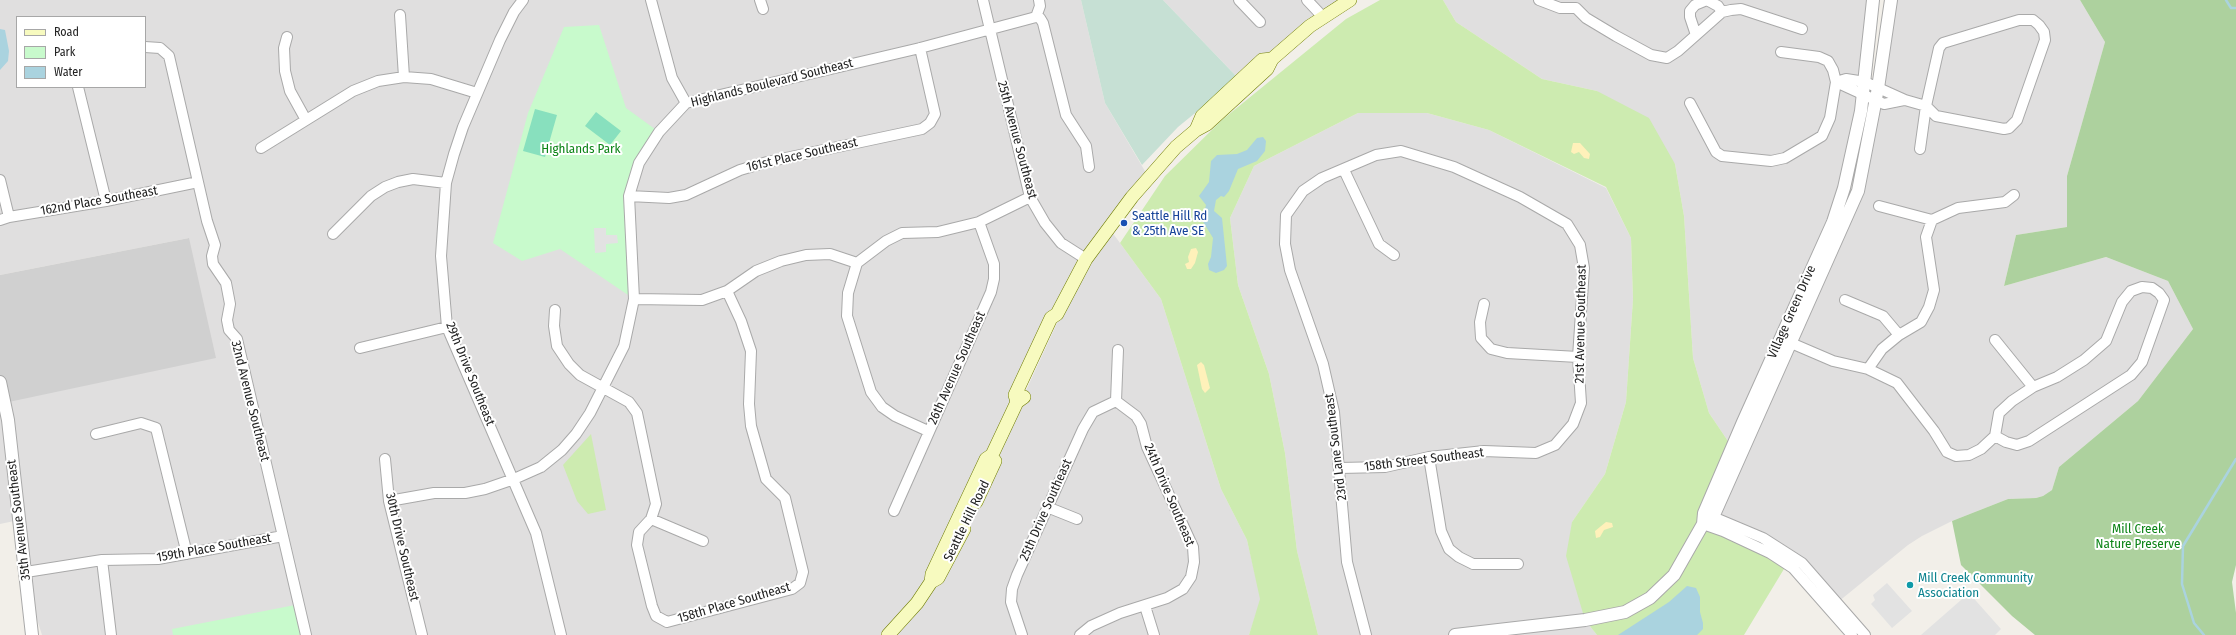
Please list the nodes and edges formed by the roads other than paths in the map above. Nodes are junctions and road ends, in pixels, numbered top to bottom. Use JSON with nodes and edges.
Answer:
{"nodes":[{"id":1,"x":523,"y":0,"type":"edge"},
{"id":2,"x":651,"y":0,"type":"edge"},
{"id":3,"x":983,"y":0,"type":"edge"},
{"id":4,"x":1039,"y":0,"type":"edge"},
{"id":5,"x":1239,"y":0,"type":"edge"},
{"id":6,"x":1307,"y":0,"type":"edge"},
{"id":7,"x":1350,"y":0,"type":"edge"},
{"id":8,"x":1539,"y":0,"type":"edge"},
{"id":9,"x":1873,"y":0,"type":"edge"},
{"id":10,"x":1891,"y":0,"type":"edge"},
{"id":11,"x":1577,"y":4,"type":"edge"},
{"id":12,"x":1722,"y":12,"type":"junction"},
{"id":13,"x":400,"y":15,"type":"dead end"},
{"id":14,"x":1323,"y":17,"type":"junction"},
{"id":15,"x":1038,"y":18,"type":"junction"},
{"id":16,"x":1260,"y":22,"type":"dead end"},
{"id":17,"x":1802,"y":29,"type":"dead end"},
{"id":18,"x":990,"y":30,"type":"junction"},
{"id":19,"x":1696,"y":35,"type":"junction"},
{"id":20,"x":287,"y":37,"type":"dead end"},
{"id":21,"x":146,"y":47,"type":"edge"},
{"id":22,"x":920,"y":48,"type":"junction"},
{"id":23,"x":1782,"y":52,"type":"dead end"},
{"id":24,"x":404,"y":77,"type":"junction"},
{"id":25,"x":1836,"y":82,"type":"junction"},
{"id":26,"x":78,"y":88,"type":"edge"},
{"id":27,"x":1864,"y":88,"type":"junction"},
{"id":28,"x":1878,"y":88,"type":"junction"},
{"id":29,"x":477,"y":93,"type":"junction"},
{"id":30,"x":1905,"y":100,"type":"junction"},
{"id":31,"x":1875,"y":101,"type":"junction"},
{"id":32,"x":686,"y":103,"type":"junction"},
{"id":33,"x":1690,"y":103,"type":"dead end"},
{"id":34,"x":1926,"y":106,"type":"junction"},
{"id":35,"x":306,"y":120,"type":"junction"},
{"id":36,"x":261,"y":148,"type":"dead end"},
{"id":37,"x":1920,"y":149,"type":"dead end"},
{"id":38,"x":1089,"y":167,"type":"dead end"},
{"id":39,"x":1344,"y":170,"type":"junction"},
{"id":40,"x":0,"y":180,"type":"edge"},
{"id":41,"x":198,"y":182,"type":"junction"},
{"id":42,"x":446,"y":183,"type":"junction"},
{"id":43,"x":2014,"y":195,"type":"dead end"},
{"id":44,"x":629,"y":196,"type":"junction"},
{"id":45,"x":1030,"y":197,"type":"junction"},
{"id":46,"x":106,"y":201,"type":"junction"},
{"id":47,"x":1879,"y":206,"type":"dead end"},
{"id":48,"x":5,"y":218,"type":"edge"},
{"id":49,"x":1932,"y":220,"type":"junction"},
{"id":50,"x":979,"y":222,"type":"junction"},
{"id":51,"x":333,"y":234,"type":"dead end"},
{"id":52,"x":1394,"y":255,"type":"dead end"},
{"id":53,"x":1086,"y":259,"type":"junction"},
{"id":54,"x":857,"y":263,"type":"junction"},
{"id":55,"x":728,"y":291,"type":"junction"},
{"id":56,"x":634,"y":299,"type":"junction"},
{"id":57,"x":1846,"y":300,"type":"dead end"},
{"id":58,"x":1484,"y":304,"type":"dead end"},
{"id":59,"x":555,"y":310,"type":"dead end"},
{"id":60,"x":447,"y":327,"type":"junction"},
{"id":61,"x":1899,"y":335,"type":"junction"},
{"id":62,"x":1995,"y":340,"type":"dead end"},
{"id":63,"x":1791,"y":343,"type":"junction"},
{"id":64,"x":360,"y":348,"type":"dead end"},
{"id":65,"x":1118,"y":350,"type":"dead end"},
{"id":66,"x":1578,"y":357,"type":"junction"},
{"id":67,"x":1868,"y":369,"type":"junction"},
{"id":68,"x":0,"y":382,"type":"edge"},
{"id":69,"x":603,"y":387,"type":"junction"},
{"id":70,"x":2034,"y":387,"type":"junction"},
{"id":71,"x":1116,"y":401,"type":"junction"},
{"id":72,"x":928,"y":430,"type":"junction"},
{"id":73,"x":96,"y":434,"type":"dead end"},
{"id":74,"x":1995,"y":436,"type":"junction"},
{"id":75,"x":1555,"y":445,"type":"joint"},
{"id":76,"x":1429,"y":457,"type":"junction"},
{"id":77,"x":385,"y":459,"type":"dead end"},
{"id":78,"x":1340,"y":468,"type":"junction"},
{"id":79,"x":514,"y":479,"type":"junction"},
{"id":80,"x":389,"y":501,"type":"junction"},
{"id":81,"x":1047,"y":507,"type":"junction"},
{"id":82,"x":894,"y":511,"type":"dead end"},
{"id":83,"x":1707,"y":518,"type":"junction"},
{"id":84,"x":651,"y":519,"type":"junction"},
{"id":85,"x":1077,"y":519,"type":"dead end"},
{"id":86,"x":283,"y":536,"type":"junction"},
{"id":87,"x":703,"y":541,"type":"dead end"},
{"id":88,"x":187,"y":554,"type":"junction"},
{"id":89,"x":102,"y":560,"type":"junction"},
{"id":90,"x":1518,"y":564,"type":"dead end"},
{"id":91,"x":26,"y":572,"type":"junction"},
{"id":92,"x":1145,"y":606,"type":"junction"},
{"id":93,"x":1468,"y":634,"type":"edge"},
{"id":94,"x":32,"y":635,"type":"edge"},
{"id":95,"x":111,"y":635,"type":"edge"},
{"id":96,"x":306,"y":635,"type":"edge"},
{"id":97,"x":422,"y":635,"type":"edge"},
{"id":98,"x":561,"y":635,"type":"edge"},
{"id":99,"x":888,"y":635,"type":"edge"},
{"id":100,"x":1022,"y":635,"type":"edge"},
{"id":101,"x":1080,"y":635,"type":"edge"},
{"id":102,"x":1154,"y":635,"type":"edge"},
{"id":103,"x":1366,"y":635,"type":"edge"},
{"id":104,"x":1455,"y":635,"type":"edge"},
{"id":105,"x":1852,"y":635,"type":"edge"},
{"id":106,"x":1865,"y":635,"type":"edge"}],
"edges":[{"from":1,"to":29,"type":"street","name":"29th Drive Southeast"},
{"from":2,"to":32,"type":"street"},
{"from":3,"to":18,"type":"street","name":"25th Avenue Southeast"},
{"from":4,"to":15,"type":"street"},
{"from":5,"to":16,"type":"street"},
{"from":6,"to":14,"type":"street"},
{"from":7,"to":14,"type":"main road","name":"Seattle Hill Road"},
{"from":8,"to":11,"type":"street"},
{"from":9,"to":27,"type":"street","name":"Village Green Drive"},
{"from":10,"to":28,"type":"street","name":"Village Green Drive"},
{"from":11,"to":19,"type":"street"},
{"from":12,"to":17,"type":"street"},
{"from":12,"to":19,"type":"street"},
{"from":12,"to":19,"type":"street"},
{"from":13,"to":24,"type":"street"},
{"from":14,"to":53,"type":"main road","name":"Seattle Hill Road"},
{"from":15,"to":18,"type":"street","name":"Highlands Boulevard Southeast"},
{"from":15,"to":38,"type":"street"},
{"from":18,"to":22,"type":"street","name":"Highlands Boulevard Southeast"},
{"from":18,"to":45,"type":"street","name":"25th Avenue Southeast"},
{"from":20,"to":35,"type":"street"},
{"from":21,"to":41,"type":"street","name":"32nd Avenue Southeast"},
{"from":22,"to":32,"type":"street","name":"Highlands Boulevard Southeast"},
{"from":22,"to":44,"type":"street","name":"161st Place Southeast"},
{"from":23,"to":25,"type":"street"},
{"from":24,"to":29,"type":"street"},
{"from":24,"to":35,"type":"street"},
{"from":25,"to":27,"type":"street"},
{"from":25,"to":33,"type":"street"},
{"from":26,"to":46,"type":"street"},
{"from":27,"to":28,"type":"street"},
{"from":27,"to":31,"type":"street"},
{"from":27,"to":83,"type":"street","name":"Village Green Drive"},
{"from":28,"to":30,"type":"street"},
{"from":28,"to":31,"type":"street","name":"Village Green Drive"},
{"from":29,"to":42,"type":"street","name":"29th Drive Southeast"},
{"from":30,"to":31,"type":"street"},
{"from":30,"to":34,"type":"street"},
{"from":31,"to":63,"type":"street","name":"Village Green Drive"},
{"from":32,"to":44,"type":"street","name":"Highlands Boulevard Southeast"},
{"from":34,"to":34,"type":"street"},
{"from":34,"to":37,"type":"street"},
{"from":35,"to":36,"type":"street"},
{"from":39,"to":52,"type":"street"},
{"from":39,"to":66,"type":"street","name":"21st Avenue Southeast"},
{"from":39,"to":78,"type":"street","name":"23rd Lane Southeast"},
{"from":40,"to":48,"type":"street"},
{"from":41,"to":46,"type":"street","name":"162nd Place Southeast"},
{"from":41,"to":86,"type":"street","name":"32nd Avenue Southeast"},
{"from":42,"to":51,"type":"street"},
{"from":42,"to":60,"type":"street","name":"29th Drive Southeast"},
{"from":43,"to":49,"type":"street"},
{"from":44,"to":56,"type":"street","name":"Highlands Boulevard Southeast"},
{"from":45,"to":50,"type":"street"},
{"from":45,"to":53,"type":"street","name":"25th Avenue Southeast"},
{"from":46,"to":48,"type":"street","name":"162nd Place Southeast"},
{"from":47,"to":49,"type":"street"},
{"from":49,"to":61,"type":"street"},
{"from":50,"to":54,"type":"street"},
{"from":50,"to":72,"type":"street","name":"26th Avenue Southeast"},
{"from":53,"to":99,"type":"main road","name":"Seattle Hill Road"},
{"from":54,"to":55,"type":"street"},
{"from":54,"to":72,"type":"street"},
{"from":55,"to":56,"type":"street"},
{"from":55,"to":84,"type":"street","name":"158th Place Southeast"},
{"from":56,"to":69,"type":"street","name":"Highlands Boulevard Southeast"},
{"from":57,"to":61,"type":"street"},
{"from":58,"to":66,"type":"street"},
{"from":59,"to":69,"type":"street"},
{"from":60,"to":64,"type":"street"},
{"from":60,"to":79,"type":"street","name":"29th Drive Southeast"},
{"from":61,"to":67,"type":"street"},
{"from":62,"to":70,"type":"street"},
{"from":63,"to":67,"type":"street"},
{"from":63,"to":83,"type":"street","name":"Village Green Drive"},
{"from":65,"to":71,"type":"street"},
{"from":66,"to":75,"type":"street","name":"21st Avenue Southeast"},
{"from":67,"to":74,"type":"street"},
{"from":68,"to":91,"type":"street","name":"35th Avenue Southeast"},
{"from":69,"to":79,"type":"street","name":"Highlands Boulevard Southeast"},
{"from":69,"to":84,"type":"street"},
{"from":70,"to":74,"type":"street"},
{"from":70,"to":74,"type":"street"},
{"from":71,"to":81,"type":"street","name":"25th Drive Southeast"},
{"from":71,"to":92,"type":"street","name":"24th Drive Southeast"},
{"from":72,"to":82,"type":"street","name":"26th Avenue Southeast"},
{"from":73,"to":88,"type":"street"},
{"from":75,"to":76,"type":"street","name":"158th Street Southeast"},
{"from":76,"to":78,"type":"street","name":"158th Street Southeast"},
{"from":76,"to":90,"type":"street"},
{"from":77,"to":80,"type":"street","name":"30th Drive Southeast"},
{"from":78,"to":103,"type":"street","name":"23rd Lane Southeast"},
{"from":79,"to":80,"type":"street","name":"Highlands Boulevard Southeast"},
{"from":79,"to":98,"type":"street","name":"29th Drive Southeast"},
{"from":80,"to":97,"type":"street","name":"30th Drive Southeast"},
{"from":81,"to":85,"type":"street"},
{"from":81,"to":100,"type":"street","name":"25th Drive Southeast"},
{"from":83,"to":93,"type":"street","name":"Village Green Drive"},
{"from":83,"to":105,"type":"street"},
{"from":83,"to":106,"type":"street"},
{"from":84,"to":87,"type":"street"},
{"from":86,"to":88,"type":"street","name":"159th Place Southeast"},
{"from":86,"to":96,"type":"street","name":"32nd Avenue Southeast"},
{"from":88,"to":89,"type":"street","name":"159th Place Southeast"},
{"from":89,"to":91,"type":"street","name":"159th Place Southeast"},
{"from":89,"to":95,"type":"street"},
{"from":91,"to":94,"type":"street","name":"35th Avenue Southeast"},
{"from":92,"to":101,"type":"street"},
{"from":92,"to":102,"type":"street"},
{"from":93,"to":104,"type":"street","name":"Village Green Drive"}]}
